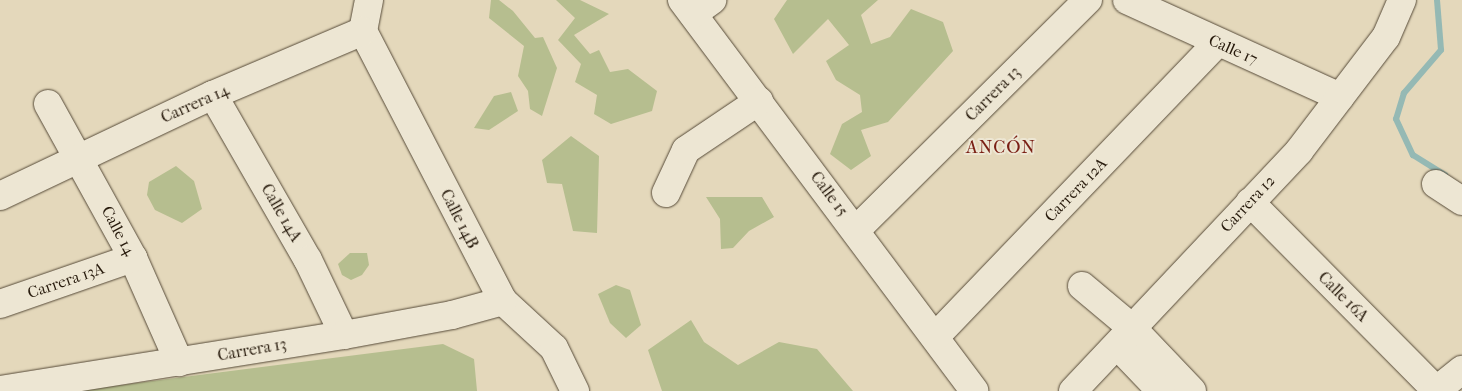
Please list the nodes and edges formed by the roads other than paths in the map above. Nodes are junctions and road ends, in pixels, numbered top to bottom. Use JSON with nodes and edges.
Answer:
{"nodes":[{"id":1,"x":368,"y":0,"type":"edge"},
{"id":2,"x":1088,"y":0,"type":"edge"},
{"id":3,"x":1127,"y":0,"type":"edge"},
{"id":4,"x":1402,"y":0,"type":"edge"},
{"id":5,"x":695,"y":5,"type":"edge"},
{"id":6,"x":363,"y":31,"type":"junction"},
{"id":7,"x":1216,"y":44,"type":"junction"},
{"id":8,"x":213,"y":95,"type":"junction"},
{"id":9,"x":1340,"y":97,"type":"junction"},
{"id":10,"x":759,"y":102,"type":"junction"},
{"id":11,"x":48,"y":104,"type":"dead end"},
{"id":12,"x":78,"y":158,"type":"junction"},
{"id":13,"x":1436,"y":184,"type":"dead end"},
{"id":14,"x":666,"y":193,"type":"dead end"},
{"id":15,"x":0,"y":196,"type":"edge"},
{"id":16,"x":1462,"y":201,"type":"edge"},
{"id":17,"x":1250,"y":202,"type":"junction"},
{"id":18,"x":856,"y":230,"type":"junction"},
{"id":19,"x":132,"y":258,"type":"junction"},
{"id":20,"x":1082,"y":286,"type":"dead end"},
{"id":21,"x":503,"y":301,"type":"junction"},
{"id":22,"x":0,"y":304,"type":"edge"},
{"id":23,"x":344,"y":335,"type":"junction"},
{"id":24,"x":936,"y":336,"type":"junction"},
{"id":25,"x":1125,"y":337,"type":"junction"},
{"id":26,"x":179,"y":362,"type":"junction"},
{"id":27,"x":1462,"y":370,"type":"edge"},
{"id":28,"x":0,"y":390,"type":"edge"},
{"id":29,"x":575,"y":391,"type":"edge"},
{"id":30,"x":974,"y":391,"type":"edge"},
{"id":31,"x":1073,"y":391,"type":"edge"},
{"id":32,"x":1161,"y":391,"type":"edge"},
{"id":33,"x":1192,"y":391,"type":"edge"},
{"id":34,"x":1437,"y":391,"type":"edge"}],
"edges":[{"from":1,"to":6,"type":"street"},
{"from":2,"to":18,"type":"street","name":"Carrera 13"},
{"from":3,"to":7,"type":"street","name":"Calle 17"},
{"from":4,"to":9,"type":"street","name":"Carrera 12"},
{"from":5,"to":10,"type":"street","name":"Calle 15"},
{"from":6,"to":8,"type":"street","name":"Carrera 14"},
{"from":6,"to":21,"type":"street","name":"Calle 14B"},
{"from":7,"to":9,"type":"street","name":"Calle 17"},
{"from":7,"to":24,"type":"street","name":"Carrera 12A"},
{"from":8,"to":12,"type":"street","name":"Carrera 14"},
{"from":8,"to":23,"type":"street","name":"Calle 14A"},
{"from":9,"to":17,"type":"street","name":"Carrera 12"},
{"from":10,"to":14,"type":"street"},
{"from":10,"to":18,"type":"street","name":"Calle 15"},
{"from":11,"to":12,"type":"street","name":"Calle 14"},
{"from":12,"to":15,"type":"street","name":"Carrera 14"},
{"from":12,"to":19,"type":"street","name":"Calle 14"},
{"from":13,"to":16,"type":"street"},
{"from":17,"to":25,"type":"street","name":"Carrera 12"},
{"from":17,"to":34,"type":"street","name":"Calle 16A"},
{"from":18,"to":24,"type":"street","name":"Calle 15"},
{"from":19,"to":22,"type":"street","name":"Carrera 13A"},
{"from":19,"to":26,"type":"street","name":"Calle 14"},
{"from":20,"to":25,"type":"street"},
{"from":21,"to":23,"type":"street","name":"Carrera 13"},
{"from":21,"to":29,"type":"street","name":"Calle 14B"},
{"from":23,"to":26,"type":"street","name":"Carrera 13"},
{"from":24,"to":30,"type":"street","name":"Calle 15"},
{"from":25,"to":31,"type":"street","name":"Carrera 12"},
{"from":25,"to":32,"type":"street"},
{"from":25,"to":33,"type":"street"},
{"from":26,"to":28,"type":"street","name":"Carrera 13"},
{"from":27,"to":34,"type":"street"}]}
